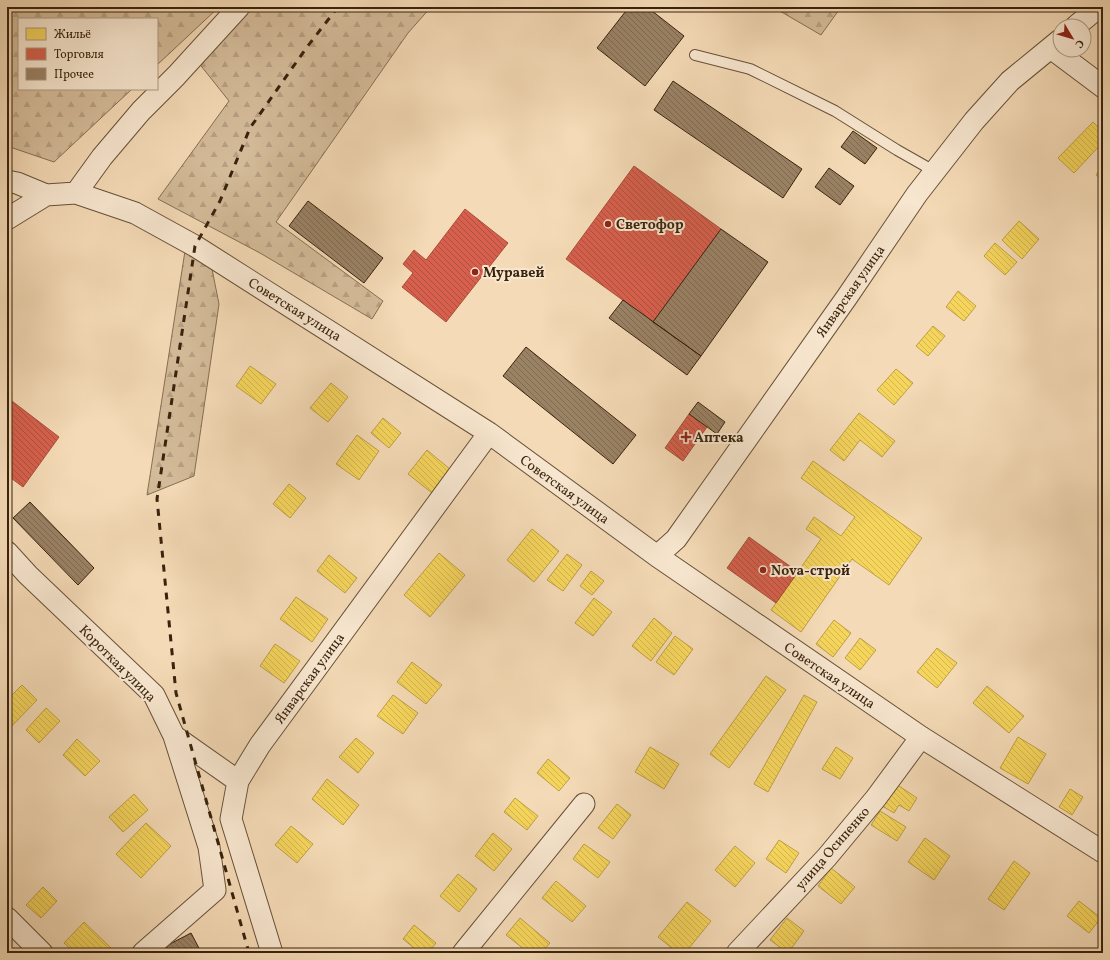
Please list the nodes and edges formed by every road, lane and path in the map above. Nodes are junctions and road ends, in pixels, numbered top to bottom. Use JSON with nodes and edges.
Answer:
{"nodes":[{"id":1,"x":239,"y":7,"type":"edge"},
{"id":2,"x":1099,"y":7,"type":"edge"},
{"id":3,"x":1086,"y":18,"type":"edge"},
{"id":4,"x":1052,"y":46,"type":"edge"},
{"id":5,"x":695,"y":55,"type":"dead end"},
{"id":6,"x":1071,"y":58,"type":"edge"},
{"id":7,"x":1103,"y":87,"type":"edge"},
{"id":8,"x":934,"y":171,"type":"junction"},
{"id":9,"x":7,"y":181,"type":"edge"},
{"id":10,"x":76,"y":193,"type":"junction"},
{"id":11,"x":46,"y":195,"type":"junction"},
{"id":12,"x":7,"y":219,"type":"edge"},
{"id":13,"x":489,"y":432,"type":"junction"},
{"id":14,"x":7,"y":552,"type":"edge"},
{"id":15,"x":657,"y":556,"type":"junction"},
{"id":16,"x":174,"y":736,"type":"junction"},
{"id":17,"x":921,"y":737,"type":"junction"},
{"id":18,"x":238,"y":781,"type":"junction"},
{"id":19,"x":584,"y":804,"type":"dead end"},
{"id":20,"x":1103,"y":852,"type":"edge"},
{"id":21,"x":7,"y":918,"type":"edge"},
{"id":22,"x":42,"y":953,"type":"edge"},
{"id":23,"x":144,"y":953,"type":"edge"},
{"id":24,"x":272,"y":953,"type":"edge"},
{"id":25,"x":463,"y":953,"type":"edge"},
{"id":26,"x":737,"y":953,"type":"edge"}],
"edges":[{"from":1,"to":10,"type":"street"},
{"from":2,"to":3,"type":"street"},
{"from":4,"to":8,"type":"street","name":"Январская улица"},
{"from":5,"to":8,"type":"lane"},
{"from":6,"to":7,"type":"street"},
{"from":8,"to":15,"type":"street","name":"Январская улица"},
{"from":9,"to":11,"type":"street"},
{"from":10,"to":11,"type":"street","name":"Советская улица"},
{"from":10,"to":13,"type":"street","name":"Советская улица"},
{"from":11,"to":12,"type":"street","name":"Советская улица"},
{"from":13,"to":15,"type":"street","name":"Советская улица"},
{"from":13,"to":18,"type":"street","name":"Январская улица"},
{"from":14,"to":16,"type":"street","name":"Короткая улица"},
{"from":15,"to":17,"type":"street","name":"Советская улица"},
{"from":16,"to":18,"type":"street"},
{"from":16,"to":23,"type":"street","name":"Короткая улица"},
{"from":17,"to":20,"type":"street","name":"Советская улица"},
{"from":17,"to":26,"type":"street","name":"улица Осипенко"},
{"from":18,"to":24,"type":"street","name":"Январская улица"},
{"from":19,"to":25,"type":"street"},
{"from":21,"to":22,"type":"street"}]}
